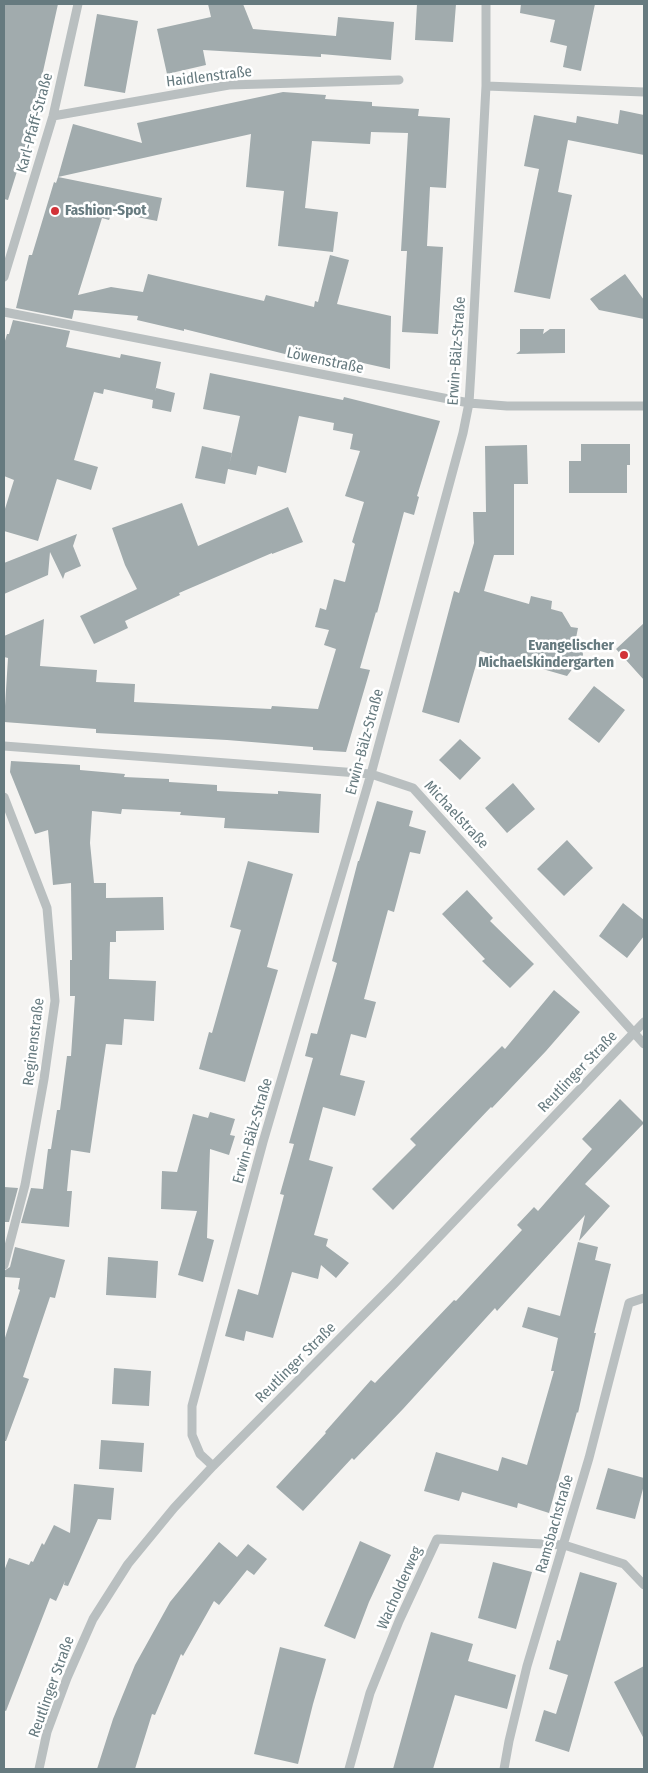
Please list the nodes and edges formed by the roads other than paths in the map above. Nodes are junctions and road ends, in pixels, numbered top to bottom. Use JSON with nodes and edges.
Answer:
{"nodes":[{"id":1,"x":78,"y":4,"type":"edge"},
{"id":2,"x":486,"y":4,"type":"edge"},
{"id":3,"x":399,"y":80,"type":"dead end"},
{"id":4,"x":486,"y":86,"type":"junction"},
{"id":5,"x":644,"y":92,"type":"edge"},
{"id":6,"x":53,"y":116,"type":"junction"},
{"id":7,"x":4,"y":277,"type":"edge"},
{"id":8,"x":4,"y":312,"type":"edge"},
{"id":9,"x":469,"y":403,"type":"junction"},
{"id":10,"x":644,"y":406,"type":"edge"},
{"id":11,"x":4,"y":746,"type":"edge"},
{"id":12,"x":371,"y":774,"type":"junction"},
{"id":13,"x":4,"y":797,"type":"edge"},
{"id":14,"x":644,"y":1022,"type":"edge"},
{"id":15,"x":635,"y":1033,"type":"junction"},
{"id":16,"x":644,"y":1044,"type":"edge"},
{"id":17,"x":4,"y":1265,"type":"edge"},
{"id":18,"x":644,"y":1298,"type":"edge"},
{"id":19,"x":213,"y":1466,"type":"junction"},
{"id":20,"x":564,"y":1545,"type":"junction"},
{"id":21,"x":644,"y":1585,"type":"edge"},
{"id":22,"x":39,"y":1769,"type":"edge"},
{"id":23,"x":349,"y":1769,"type":"edge"},
{"id":24,"x":504,"y":1769,"type":"edge"}],
"edges":[{"from":1,"to":6,"type":"street","name":"Karl-Pfaff-Straße"},
{"from":2,"to":4,"type":"street","name":"Erwin-Bälz-Straße"},
{"from":3,"to":6,"type":"street","name":"Haidlenstraße"},
{"from":4,"to":5,"type":"street"},
{"from":4,"to":9,"type":"street","name":"Erwin-Bälz-Straße"},
{"from":6,"to":7,"type":"street","name":"Karl-Pfaff-Straße"},
{"from":8,"to":9,"type":"street","name":"Löwenstraße"},
{"from":9,"to":10,"type":"street","name":"Löwenstraße"},
{"from":9,"to":12,"type":"street","name":"Erwin-Bälz-Straße"},
{"from":11,"to":12,"type":"street","name":"Michaelstraße"},
{"from":12,"to":15,"type":"street","name":"Michaelstraße"},
{"from":12,"to":19,"type":"street","name":"Erwin-Bälz-Straße"},
{"from":13,"to":17,"type":"street","name":"Reginenstraße"},
{"from":14,"to":15,"type":"street","name":"Reutlinger Straße"},
{"from":15,"to":16,"type":"street"},
{"from":15,"to":19,"type":"street","name":"Reutlinger Straße"},
{"from":18,"to":20,"type":"street","name":"Ramsbachstraße"},
{"from":19,"to":22,"type":"street","name":"Reutlinger Straße"},
{"from":20,"to":21,"type":"street"},
{"from":20,"to":23,"type":"street","name":"Wacholderweg"},
{"from":20,"to":24,"type":"street","name":"Ramsbachstraße"}]}
